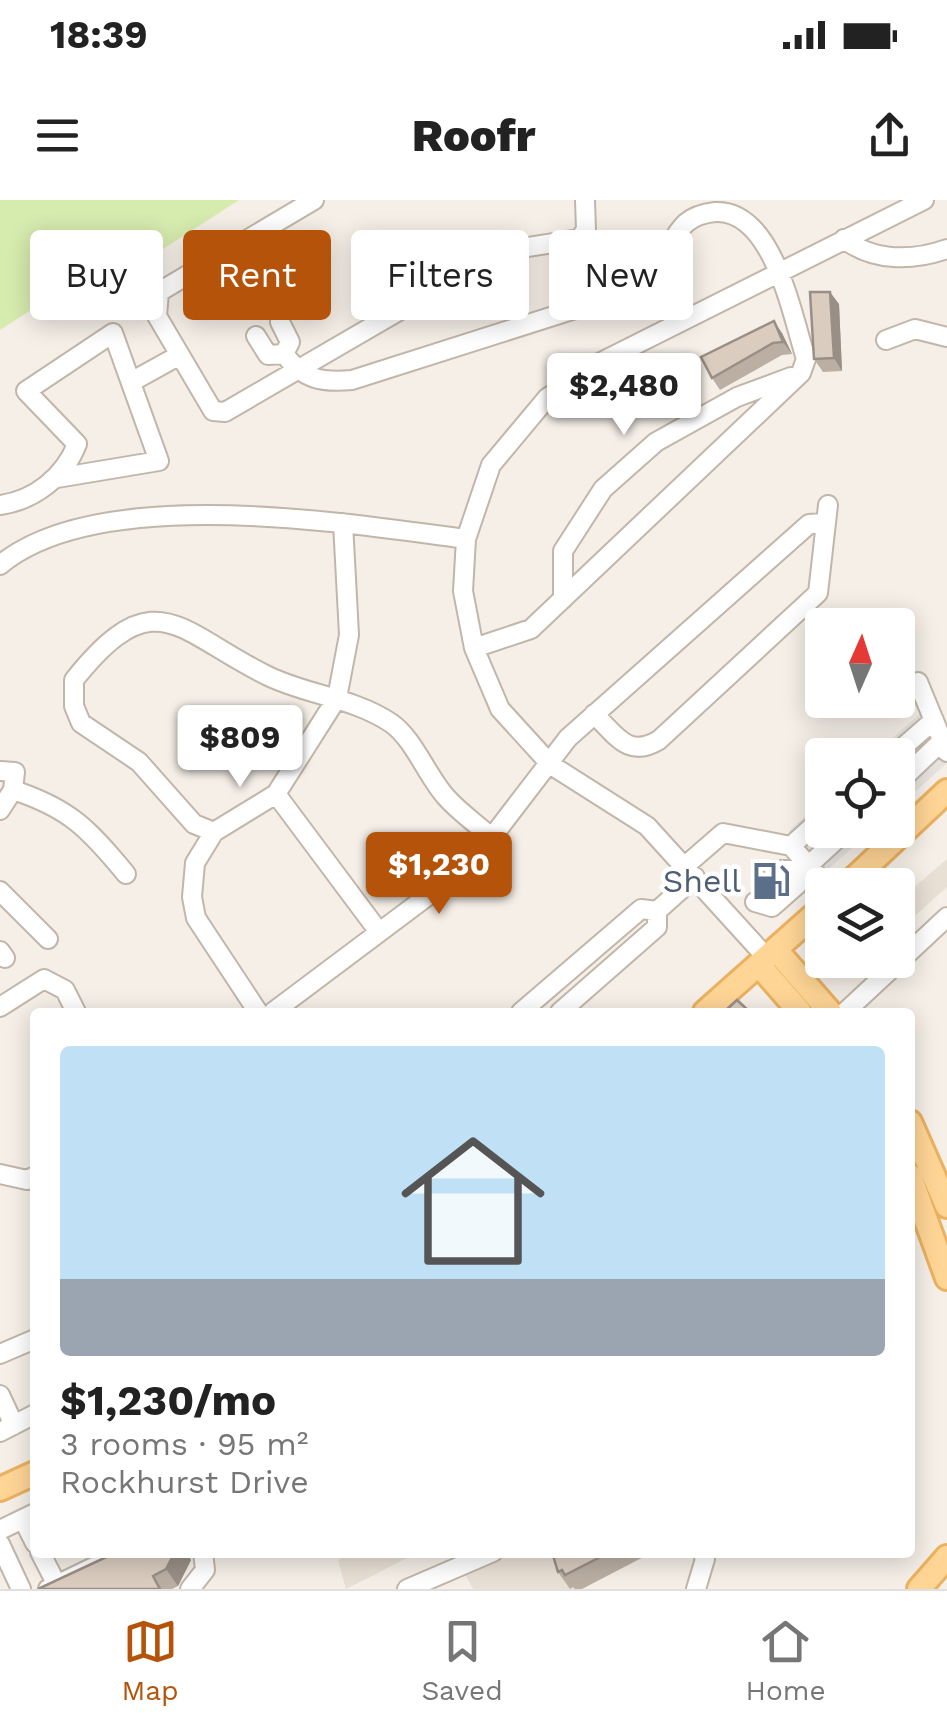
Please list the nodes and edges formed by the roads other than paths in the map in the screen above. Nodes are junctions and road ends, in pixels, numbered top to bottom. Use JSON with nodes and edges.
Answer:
{"nodes":[{"id":1,"x":314,"y":200,"type":"edge"},
{"id":2,"x":585,"y":200,"type":"edge"},
{"id":3,"x":924,"y":200,"type":"edge"},
{"id":4,"x":844,"y":239,"type":"junction"},
{"id":5,"x":947,"y":249,"type":"edge"},
{"id":6,"x":778,"y":272,"type":"junction"},
{"id":7,"x":280,"y":322,"type":"dead end"},
{"id":8,"x":256,"y":336,"type":"dead end"},
{"id":9,"x":947,"y":338,"type":"edge"},
{"id":10,"x":886,"y":340,"type":"dead end"},
{"id":11,"x":284,"y":354,"type":"junction"},
{"id":12,"x":178,"y":356,"type":"junction"},
{"id":13,"x":296,"y":370,"type":"junction"},
{"id":14,"x":801,"y":374,"type":"junction"},
{"id":15,"x":131,"y":382,"type":"junction"},
{"id":16,"x":56,"y":478,"type":"junction"},
{"id":17,"x":0,"y":505,"type":"edge"},
{"id":18,"x":343,"y":524,"type":"junction"},
{"id":19,"x":466,"y":539,"type":"junction"},
{"id":20,"x":0,"y":565,"type":"edge"},
{"id":21,"x":563,"y":600,"type":"junction"},
{"id":22,"x":474,"y":648,"type":"junction"},
{"id":23,"x":918,"y":682,"type":"dead end"},
{"id":24,"x":337,"y":698,"type":"junction"},
{"id":25,"x":594,"y":714,"type":"junction"},
{"id":26,"x":934,"y":720,"type":"junction"},
{"id":27,"x":913,"y":738,"type":"edge"},
{"id":28,"x":945,"y":747,"type":"edge"},
{"id":29,"x":551,"y":765,"type":"junction"},
{"id":30,"x":915,"y":770,"type":"edge"},
{"id":31,"x":0,"y":771,"type":"edge"},
{"id":32,"x":13,"y":790,"type":"junction"},
{"id":33,"x":947,"y":790,"type":"edge"},
{"id":34,"x":276,"y":794,"type":"junction"},
{"id":35,"x":0,"y":810,"type":"edge"},
{"id":36,"x":214,"y":832,"type":"junction"},
{"id":37,"x":805,"y":834,"type":"edge"},
{"id":38,"x":492,"y":838,"type":"junction"},
{"id":39,"x":792,"y":846,"type":"junction"},
{"id":40,"x":823,"y":848,"type":"edge"},
{"id":41,"x":864,"y":868,"type":"edge"},
{"id":42,"x":794,"y":869,"type":"junction"},
{"id":43,"x":690,"y":872,"type":"junction"},
{"id":44,"x":126,"y":874,"type":"dead end"},
{"id":45,"x":805,"y":874,"type":"edge"},
{"id":46,"x":0,"y":891,"type":"edge"},
{"id":47,"x":657,"y":911,"type":"junction"},
{"id":48,"x":947,"y":917,"type":"edge"},
{"id":49,"x":734,"y":921,"type":"junction"},
{"id":50,"x":805,"y":924,"type":"edge"},
{"id":51,"x":379,"y":932,"type":"junction"},
{"id":52,"x":48,"y":939,"type":"dead end"},
{"id":53,"x":768,"y":958,"type":"junction"},
{"id":54,"x":0,"y":1007,"type":"edge"},
{"id":55,"x":74,"y":1008,"type":"edge"},
{"id":56,"x":255,"y":1008,"type":"edge"},
{"id":57,"x":277,"y":1008,"type":"edge"},
{"id":58,"x":526,"y":1008,"type":"edge"},
{"id":59,"x":565,"y":1008,"type":"edge"},
{"id":60,"x":710,"y":1008,"type":"edge"},
{"id":61,"x":798,"y":1008,"type":"edge"},
{"id":62,"x":825,"y":1008,"type":"edge"},
{"id":63,"x":850,"y":1008,"type":"edge"},
{"id":64,"x":915,"y":1133,"type":"edge"},
{"id":65,"x":0,"y":1174,"type":"edge"},
{"id":66,"x":30,"y":1178,"type":"edge"},
{"id":67,"x":915,"y":1190,"type":"edge"},
{"id":68,"x":947,"y":1206,"type":"edge"},
{"id":69,"x":947,"y":1278,"type":"edge"},
{"id":70,"x":30,"y":1340,"type":"edge"},
{"id":71,"x":0,"y":1354,"type":"edge"},
{"id":72,"x":0,"y":1395,"type":"edge"},
{"id":73,"x":30,"y":1416,"type":"edge"},
{"id":74,"x":7,"y":1428,"type":"edge"},
{"id":75,"x":30,"y":1476,"type":"edge"},
{"id":76,"x":0,"y":1490,"type":"edge"},
{"id":77,"x":29,"y":1516,"type":"edge"},
{"id":78,"x":0,"y":1530,"type":"edge"},
{"id":79,"x":0,"y":1544,"type":"edge"},
{"id":80,"x":947,"y":1556,"type":"edge"},
{"id":81,"x":42,"y":1558,"type":"edge"},
{"id":82,"x":80,"y":1558,"type":"edge"},
{"id":83,"x":108,"y":1558,"type":"edge"},
{"id":84,"x":204,"y":1558,"type":"edge"},
{"id":85,"x":477,"y":1558,"type":"edge"},
{"id":86,"x":704,"y":1558,"type":"edge"},
{"id":87,"x":86,"y":1571,"type":"junction"},
{"id":88,"x":52,"y":1587,"type":"edge"},
{"id":89,"x":21,"y":1589,"type":"edge"},
{"id":90,"x":190,"y":1589,"type":"edge"},
{"id":91,"x":407,"y":1589,"type":"edge"},
{"id":92,"x":696,"y":1589,"type":"edge"},
{"id":93,"x":919,"y":1589,"type":"edge"}],
"edges":[{"from":1,"to":12,"type":"street"},
{"from":2,"to":13,"type":"street"},
{"from":3,"to":4,"type":"street"},
{"from":4,"to":5,"type":"street"},
{"from":4,"to":6,"type":"street"},
{"from":6,"to":13,"type":"street"},
{"from":6,"to":14,"type":"street"},
{"from":6,"to":19,"type":"street"},
{"from":7,"to":11,"type":"street"},
{"from":8,"to":11,"type":"street"},
{"from":9,"to":10,"type":"street"},
{"from":11,"to":13,"type":"street"},
{"from":12,"to":13,"type":"street"},
{"from":12,"to":15,"type":"street"},
{"from":14,"to":21,"type":"street"},
{"from":14,"to":21,"type":"street"},
{"from":15,"to":16,"type":"street"},
{"from":15,"to":16,"type":"street"},
{"from":16,"to":17,"type":"street"},
{"from":18,"to":19,"type":"street"},
{"from":18,"to":20,"type":"street"},
{"from":18,"to":24,"type":"street"},
{"from":19,"to":22,"type":"street"},
{"from":21,"to":22,"type":"street"},
{"from":22,"to":29,"type":"street"},
{"from":23,"to":26,"type":"street"},
{"from":24,"to":34,"type":"street"},
{"from":24,"to":36,"type":"street"},
{"from":24,"to":38,"type":"street"},
{"from":25,"to":25,"type":"street"},
{"from":25,"to":29,"type":"street"},
{"from":26,"to":27,"type":"street"},
{"from":26,"to":28,"type":"street"},
{"from":28,"to":30,"type":"street"},
{"from":29,"to":38,"type":"street"},
{"from":29,"to":43,"type":"street"},
{"from":31,"to":32,"type":"street"},
{"from":32,"to":35,"type":"street"},
{"from":32,"to":44,"type":"street"},
{"from":33,"to":41,"type":"main road"},
{"from":34,"to":36,"type":"street"},
{"from":34,"to":51,"type":"street"},
{"from":36,"to":56,"type":"street"},
{"from":37,"to":39,"type":"street"},
{"from":38,"to":51,"type":"street"},
{"from":39,"to":42,"type":"street"},
{"from":39,"to":43,"type":"street"},
{"from":40,"to":42,"type":"street"},
{"from":42,"to":45,"type":"street"},
{"from":42,"to":49,"type":"street"},
{"from":43,"to":47,"type":"street"},
{"from":43,"to":49,"type":"street"},
{"from":46,"to":52,"type":"street"},
{"from":47,"to":58,"type":"street"},
{"from":47,"to":59,"type":"street"},
{"from":48,"to":63,"type":"street"},
{"from":49,"to":53,"type":"street"},
{"from":50,"to":53,"type":"main road"},
{"from":51,"to":57,"type":"street"},
{"from":53,"to":60,"type":"main road"},
{"from":53,"to":61,"type":"main road"},
{"from":53,"to":62,"type":"main road"},
{"from":54,"to":55,"type":"street"},
{"from":64,"to":68,"type":"main road"},
{"from":65,"to":66,"type":"street"},
{"from":67,"to":69,"type":"main road"},
{"from":70,"to":71,"type":"street"},
{"from":72,"to":74,"type":"street"},
{"from":73,"to":74,"type":"street"},
{"from":75,"to":76,"type":"main road"},
{"from":77,"to":78,"type":"street"},
{"from":79,"to":89,"type":"street"},
{"from":80,"to":93,"type":"main road"},
{"from":81,"to":88,"type":"street"},
{"from":82,"to":87,"type":"street"},
{"from":83,"to":87,"type":"street"},
{"from":84,"to":90,"type":"street"},
{"from":85,"to":91,"type":"street"},
{"from":86,"to":92,"type":"street"},
{"from":87,"to":88,"type":"street"}]}
